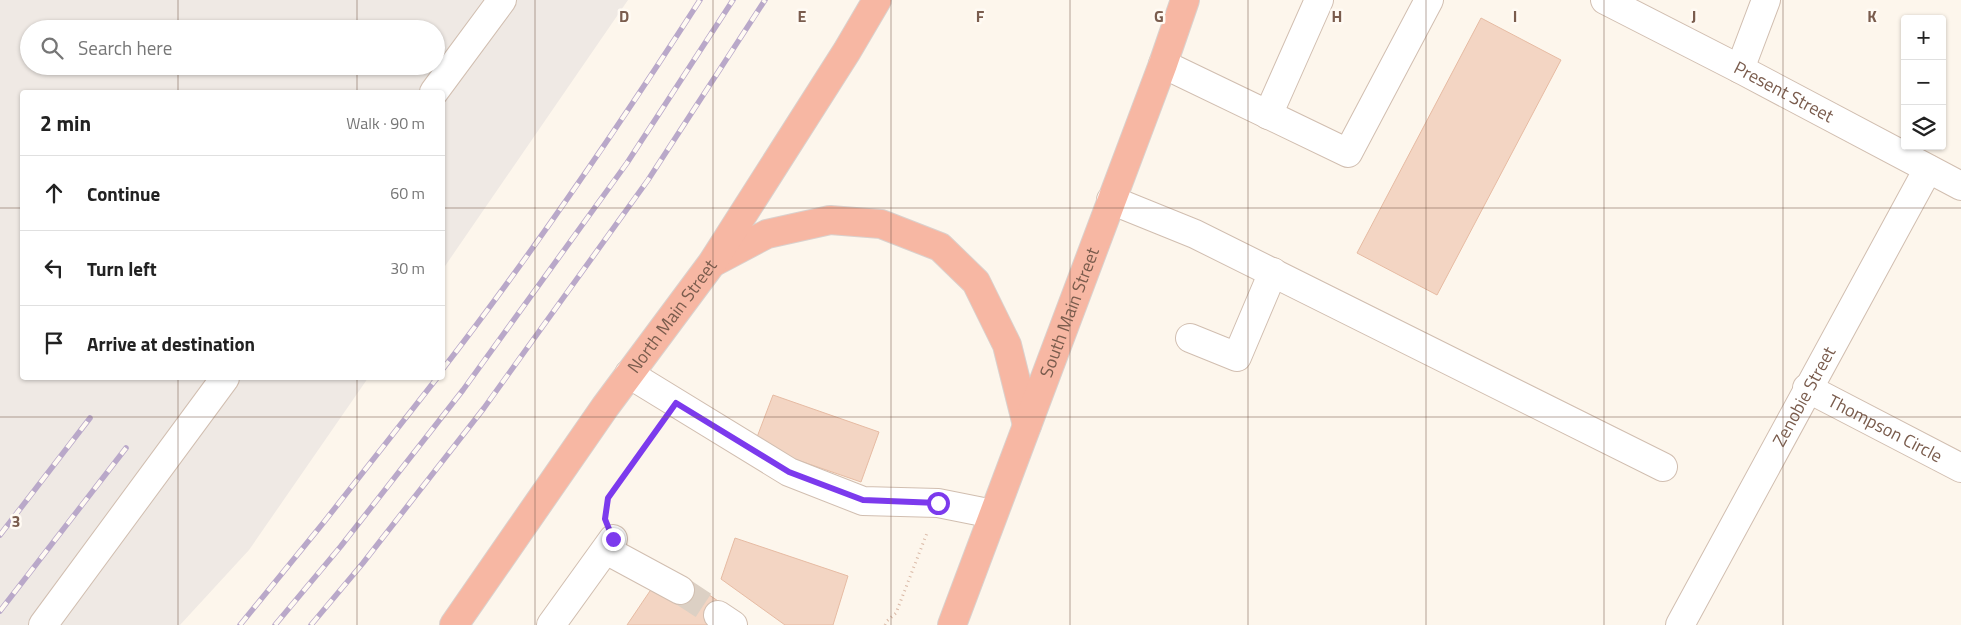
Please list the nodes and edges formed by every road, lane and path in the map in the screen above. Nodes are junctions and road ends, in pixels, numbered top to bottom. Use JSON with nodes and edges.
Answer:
{"nodes":[{"id":1,"x":502,"y":0,"type":"edge"},
{"id":2,"x":877,"y":0,"type":"edge"},
{"id":3,"x":1185,"y":0,"type":"edge"},
{"id":4,"x":1319,"y":0,"type":"edge"},
{"id":5,"x":1429,"y":0,"type":"edge"},
{"id":6,"x":1605,"y":0,"type":"edge"},
{"id":7,"x":1766,"y":0,"type":"edge"},
{"id":8,"x":1163,"y":64,"type":"junction"},
{"id":9,"x":1740,"y":69,"type":"junction"},
{"id":10,"x":435,"y":90,"type":"edge"},
{"id":11,"x":1268,"y":115,"type":"junction"},
{"id":12,"x":1928,"y":169,"type":"junction"},
{"id":13,"x":1961,"y":186,"type":"edge"},
{"id":14,"x":1111,"y":200,"type":"junction"},
{"id":15,"x":712,"y":263,"type":"junction"},
{"id":16,"x":1273,"y":272,"type":"junction"},
{"id":17,"x":1190,"y":338,"type":"dead end"},
{"id":18,"x":630,"y":374,"type":"junction"},
{"id":19,"x":224,"y":380,"type":"edge"},
{"id":20,"x":1807,"y":388,"type":"junction"},
{"id":21,"x":676,"y":403,"type":"junction"},
{"id":22,"x":1027,"y":424,"type":"junction"},
{"id":23,"x":1663,"y":467,"type":"dead end"},
{"id":24,"x":1961,"y":468,"type":"edge"},
{"id":25,"x":938,"y":503,"type":"junction"},
{"id":26,"x":993,"y":514,"type":"junction"},
{"id":27,"x":610,"y":544,"type":"junction"},
{"id":28,"x":680,"y":590,"type":"tunnel mouth"},
{"id":29,"x":43,"y":625,"type":"edge"},
{"id":30,"x":454,"y":625,"type":"edge"},
{"id":31,"x":551,"y":625,"type":"edge"},
{"id":32,"x":886,"y":625,"type":"edge"},
{"id":33,"x":952,"y":625,"type":"edge"},
{"id":34,"x":1680,"y":625,"type":"edge"}],
"edges":[{"from":1,"to":10,"type":"street"},
{"from":2,"to":15,"type":"highway","name":"North Main Street"},
{"from":3,"to":8,"type":"highway","name":"South Main Street"},
{"from":4,"to":11,"type":"street"},
{"from":5,"to":11,"type":"street"},
{"from":6,"to":9,"type":"street","name":"Present Street"},
{"from":7,"to":9,"type":"street"},
{"from":8,"to":11,"type":"street"},
{"from":8,"to":14,"type":"highway","name":"South Main Street"},
{"from":9,"to":12,"type":"street","name":"Present Street"},
{"from":12,"to":13,"type":"street","name":"Present Street"},
{"from":12,"to":20,"type":"street","name":"Zenobie Street"},
{"from":14,"to":16,"type":"street"},
{"from":14,"to":22,"type":"highway","name":"South Main Street"},
{"from":15,"to":18,"type":"highway","name":"North Main Street"},
{"from":15,"to":22,"type":"highway"},
{"from":16,"to":17,"type":"street"},
{"from":16,"to":23,"type":"street"},
{"from":18,"to":21,"type":"street"},
{"from":18,"to":30,"type":"highway","name":"North Main Street"},
{"from":19,"to":29,"type":"street"},
{"from":20,"to":24,"type":"street","name":"Thompson Circle"},
{"from":20,"to":34,"type":"street","name":"Zenobie Street"},
{"from":21,"to":25,"type":"street"},
{"from":21,"to":27,"type":"path"},
{"from":22,"to":26,"type":"highway","name":"South Main Street"},
{"from":25,"to":26,"type":"street"},
{"from":25,"to":32,"type":"path"},
{"from":26,"to":33,"type":"highway","name":"South Main Street"},
{"from":27,"to":28,"type":"street"},
{"from":27,"to":31,"type":"street"}]}
